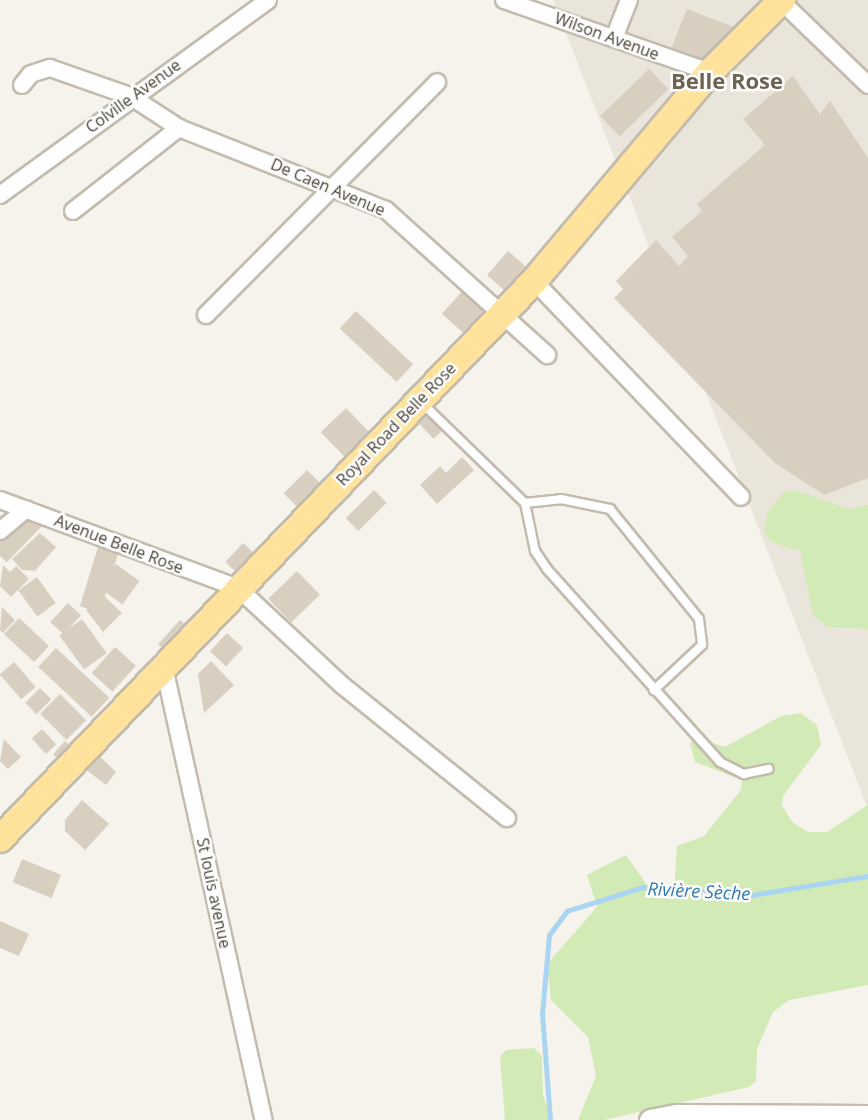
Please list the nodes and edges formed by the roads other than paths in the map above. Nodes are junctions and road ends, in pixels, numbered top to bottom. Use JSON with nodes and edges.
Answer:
{"nodes":[{"id":1,"x":268,"y":0,"type":"edge"},
{"id":2,"x":504,"y":0,"type":"edge"},
{"id":3,"x":628,"y":0,"type":"edge"},
{"id":4,"x":781,"y":1,"type":"edge"},
{"id":5,"x":614,"y":38,"type":"junction"},
{"id":6,"x":710,"y":72,"type":"junction"},
{"id":7,"x":437,"y":82,"type":"dead end"},
{"id":8,"x":22,"y":85,"type":"dead end"},
{"id":9,"x":868,"y":85,"type":"edge"},
{"id":10,"x":129,"y":96,"type":"junction"},
{"id":11,"x":179,"y":128,"type":"junction"},
{"id":12,"x":330,"y":186,"type":"junction"},
{"id":13,"x":1,"y":193,"type":"edge"},
{"id":14,"x":73,"y":211,"type":"dead end"},
{"id":15,"x":534,"y":281,"type":"junction"},
{"id":16,"x":503,"y":313,"type":"junction"},
{"id":17,"x":206,"y":315,"type":"dead end"},
{"id":18,"x":547,"y":355,"type":"dead end"},
{"id":19,"x":420,"y":400,"type":"junction"},
{"id":20,"x":741,"y":497,"type":"dead end"},
{"id":21,"x":0,"y":500,"type":"edge"},
{"id":22,"x":525,"y":503,"type":"junction"},
{"id":23,"x":26,"y":509,"type":"junction"},
{"id":24,"x":0,"y":531,"type":"edge"},
{"id":25,"x":238,"y":588,"type":"junction"},
{"id":26,"x":164,"y":667,"type":"junction"},
{"id":27,"x":654,"y":690,"type":"junction"},
{"id":28,"x":768,"y":769,"type":"dead end"},
{"id":29,"x":507,"y":818,"type":"dead end"},
{"id":30,"x":0,"y":839,"type":"edge"},
{"id":31,"x":868,"y":1116,"type":"edge"},
{"id":32,"x":720,"y":1118,"type":"edge"},
{"id":33,"x":264,"y":1120,"type":"edge"},
{"id":34,"x":650,"y":1120,"type":"edge"}],
"edges":[{"from":1,"to":10,"type":"street","name":"Colville Avenue"},
{"from":2,"to":5,"type":"street","name":"Wilson Avenue"},
{"from":3,"to":5,"type":"street"},
{"from":4,"to":6,"type":"main road","name":"Royal Road Belle Rose"},
{"from":4,"to":9,"type":"street"},
{"from":5,"to":6,"type":"street","name":"Wilson Avenue"},
{"from":6,"to":15,"type":"main road","name":"Royal Road Belle Rose"},
{"from":7,"to":12,"type":"street"},
{"from":8,"to":10,"type":"street","name":"De Caen Avenue"},
{"from":10,"to":11,"type":"street","name":"De Caen Avenue"},
{"from":10,"to":13,"type":"street","name":"Colville Avenue"},
{"from":11,"to":12,"type":"street","name":"De Caen Avenue"},
{"from":11,"to":14,"type":"street"},
{"from":12,"to":16,"type":"street","name":"De Caen Avenue"},
{"from":12,"to":17,"type":"street"},
{"from":15,"to":16,"type":"main road","name":"Royal Road Belle Rose"},
{"from":15,"to":20,"type":"street"},
{"from":16,"to":18,"type":"street","name":"De Caen Avenue"},
{"from":16,"to":19,"type":"main road","name":"Royal Road Belle Rose"},
{"from":19,"to":22,"type":"lane"},
{"from":19,"to":25,"type":"main road","name":"Royal Road Belle Rose"},
{"from":21,"to":23,"type":"street","name":"Avenue Belle Rose"},
{"from":22,"to":27,"type":"lane"},
{"from":22,"to":27,"type":"lane"},
{"from":23,"to":24,"type":"street"},
{"from":23,"to":25,"type":"street","name":"Avenue Belle Rose"},
{"from":25,"to":26,"type":"main road","name":"Royal Road Belle Rose"},
{"from":25,"to":29,"type":"street"},
{"from":26,"to":30,"type":"main road","name":"Royal Road Belle Rose"},
{"from":26,"to":33,"type":"street","name":"St louis avenue"},
{"from":27,"to":28,"type":"lane"},
{"from":31,"to":32,"type":"street"},
{"from":32,"to":34,"type":"street"}]}
